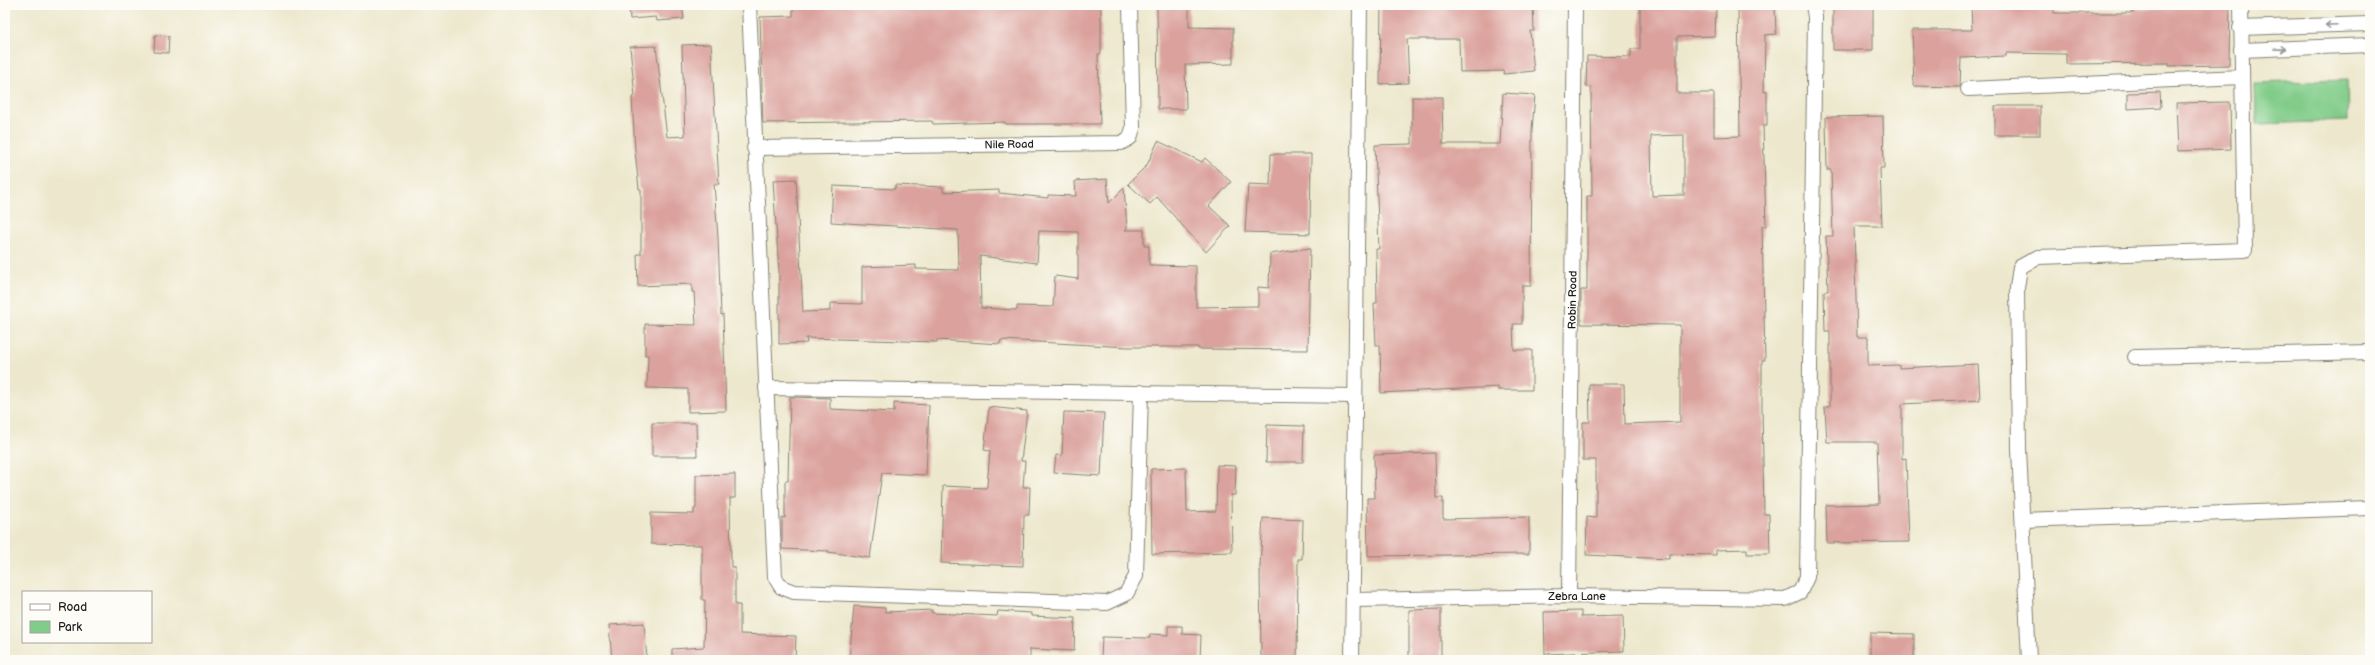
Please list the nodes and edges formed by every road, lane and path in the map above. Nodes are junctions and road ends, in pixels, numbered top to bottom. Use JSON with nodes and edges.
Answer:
{"nodes":[{"id":1,"x":748,"y":5,"type":"edge"},
{"id":2,"x":1130,"y":5,"type":"edge"},
{"id":3,"x":1360,"y":5,"type":"edge"},
{"id":4,"x":1575,"y":5,"type":"edge"},
{"id":5,"x":1813,"y":5,"type":"edge"},
{"id":6,"x":2241,"y":5,"type":"edge"},
{"id":7,"x":2370,"y":24,"type":"edge"},
{"id":8,"x":2240,"y":28,"type":"junction"},
{"id":9,"x":2370,"y":45,"type":"edge"},
{"id":10,"x":2241,"y":50,"type":"junction"},
{"id":11,"x":2241,"y":77,"type":"junction"},
{"id":12,"x":1968,"y":89,"type":"dead end"},
{"id":13,"x":754,"y":148,"type":"junction"},
{"id":14,"x":2370,"y":352,"type":"edge"},
{"id":15,"x":2135,"y":356,"type":"dead end"},
{"id":16,"x":766,"y":388,"type":"junction"},
{"id":17,"x":1141,"y":392,"type":"junction"},
{"id":18,"x":1355,"y":396,"type":"junction"},
{"id":19,"x":2370,"y":508,"type":"edge"},
{"id":20,"x":2023,"y":520,"type":"junction"},
{"id":21,"x":1569,"y":596,"type":"junction"},
{"id":22,"x":1354,"y":600,"type":"junction"},
{"id":23,"x":1352,"y":660,"type":"edge"},
{"id":24,"x":2029,"y":660,"type":"edge"}],
"edges":[{"from":1,"to":13,"type":"street"},
{"from":2,"to":13,"type":"street","name":"Nile Road"},
{"from":3,"to":18,"type":"street"},
{"from":4,"to":21,"type":"street","name":"Robin Road"},
{"from":5,"to":21,"type":"street","name":"Zebra Lane"},
{"from":6,"to":8,"type":"street"},
{"from":7,"to":8,"type":"street","one_way":true},
{"from":8,"to":10,"type":"street"},
{"from":10,"to":9,"type":"street","one_way":true},
{"from":10,"to":11,"type":"street"},
{"from":11,"to":12,"type":"street"},
{"from":11,"to":20,"type":"street"},
{"from":13,"to":16,"type":"street"},
{"from":14,"to":15,"type":"street"},
{"from":16,"to":17,"type":"street"},
{"from":16,"to":17,"type":"street"},
{"from":17,"to":18,"type":"street"},
{"from":18,"to":22,"type":"street"},
{"from":19,"to":20,"type":"street"},
{"from":20,"to":24,"type":"street"},
{"from":21,"to":22,"type":"street","name":"Zebra Lane"},
{"from":22,"to":23,"type":"street"}]}
